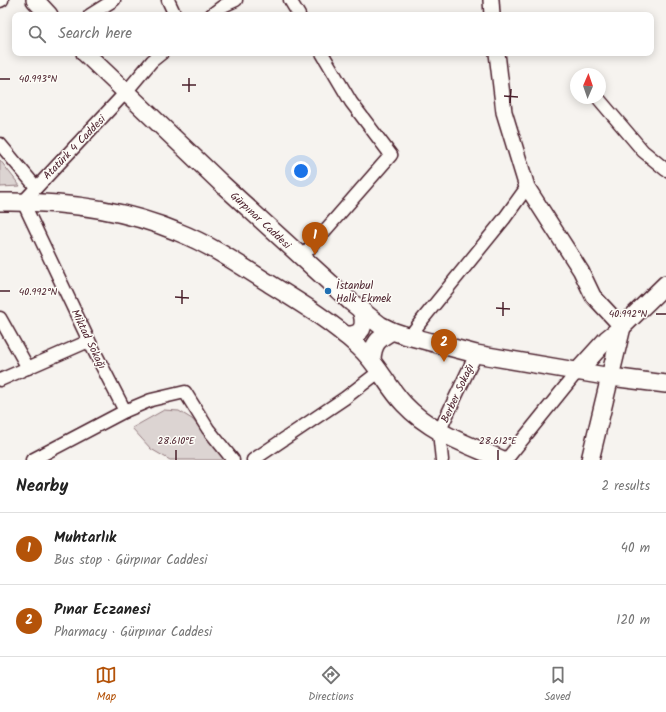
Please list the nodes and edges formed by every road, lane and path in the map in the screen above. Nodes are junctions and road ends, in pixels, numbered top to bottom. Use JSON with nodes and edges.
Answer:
{"nodes":[{"id":1,"x":35,"y":0,"type":"edge"},
{"id":2,"x":114,"y":0,"type":"edge"},
{"id":3,"x":168,"y":0,"type":"edge"},
{"id":4,"x":236,"y":0,"type":"edge"},
{"id":5,"x":290,"y":0,"type":"edge"},
{"id":6,"x":490,"y":0,"type":"edge"},
{"id":7,"x":46,"y":12,"type":"edge"},
{"id":8,"x":95,"y":12,"type":"edge"},
{"id":9,"x":174,"y":12,"type":"edge"},
{"id":10,"x":215,"y":12,"type":"edge"},
{"id":11,"x":297,"y":12,"type":"edge"},
{"id":12,"x":492,"y":12,"type":"edge"},
{"id":13,"x":89,"y":56,"type":"edge"},
{"id":14,"x":158,"y":56,"type":"edge"},
{"id":15,"x":324,"y":56,"type":"edge"},
{"id":16,"x":497,"y":56,"type":"edge"},
{"id":17,"x":126,"y":92,"type":"junction"},
{"id":18,"x":603,"y":104,"type":"edge"},
{"id":19,"x":0,"y":144,"type":"edge"},
{"id":20,"x":666,"y":170,"type":"edge"},
{"id":21,"x":36,"y":187,"type":"junction"},
{"id":22,"x":527,"y":187,"type":"junction"},
{"id":23,"x":0,"y":202,"type":"edge"},
{"id":24,"x":23,"y":202,"type":"junction"},
{"id":25,"x":301,"y":258,"type":"junction"},
{"id":26,"x":666,"y":284,"type":"edge"},
{"id":27,"x":361,"y":310,"type":"junction"},
{"id":28,"x":0,"y":318,"type":"edge"},
{"id":29,"x":622,"y":327,"type":"junction"},
{"id":30,"x":392,"y":331,"type":"junction"},
{"id":31,"x":345,"y":335,"type":"junction"},
{"id":32,"x":410,"y":336,"type":"junction"},
{"id":33,"x":89,"y":341,"type":"junction"},
{"id":34,"x":476,"y":354,"type":"junction"},
{"id":35,"x":376,"y":365,"type":"junction"},
{"id":36,"x":28,"y":368,"type":"junction"},
{"id":37,"x":578,"y":372,"type":"junction"},
{"id":38,"x":611,"y":377,"type":"junction"},
{"id":39,"x":0,"y":380,"type":"edge"},
{"id":40,"x":666,"y":384,"type":"edge"},
{"id":41,"x":125,"y":410,"type":"junction"},
{"id":42,"x":439,"y":432,"type":"junction"},
{"id":43,"x":32,"y":460,"type":"edge"},
{"id":44,"x":233,"y":460,"type":"edge"},
{"id":45,"x":253,"y":460,"type":"edge"},
{"id":46,"x":442,"y":460,"type":"edge"},
{"id":47,"x":503,"y":460,"type":"edge"},
{"id":48,"x":506,"y":460,"type":"edge"},
{"id":49,"x":590,"y":460,"type":"edge"}],
"edges":[{"from":1,"to":7,"type":"main road"},
{"from":2,"to":8,"type":"street"},
{"from":3,"to":9,"type":"street"},
{"from":4,"to":10,"type":"street"},
{"from":5,"to":11,"type":"street"},
{"from":6,"to":12,"type":"street"},
{"from":13,"to":17,"type":"main road","name":"Gürpınar Caddesi"},
{"from":14,"to":17,"type":"street","name":"Atatürk 4 Caddesi"},
{"from":15,"to":25,"type":"street"},
{"from":16,"to":22,"type":"street"},
{"from":17,"to":21,"type":"street","name":"Atatürk 4 Caddesi"},
{"from":17,"to":25,"type":"main road","name":"Gürpınar Caddesi"},
{"from":18,"to":20,"type":"street"},
{"from":19,"to":21,"type":"street"},
{"from":21,"to":24,"type":"street","name":"Atatürk 4 Caddesi"},
{"from":22,"to":29,"type":"street"},
{"from":22,"to":32,"type":"street"},
{"from":23,"to":24,"type":"main road"},
{"from":24,"to":31,"type":"main road"},
{"from":24,"to":33,"type":"street","name":"Miktad Sokağı"},
{"from":25,"to":27,"type":"main road","name":"Gürpınar Caddesi"},
{"from":26,"to":29,"type":"main road"},
{"from":27,"to":30,"type":"main road","name":"Gürpınar Caddesi"},
{"from":27,"to":31,"type":"main road"},
{"from":28,"to":36,"type":"street"},
{"from":29,"to":37,"type":"main road"},
{"from":29,"to":38,"type":"main road"},
{"from":30,"to":32,"type":"main road","name":"Gürpınar Caddesi"},
{"from":30,"to":35,"type":"main road"},
{"from":31,"to":35,"type":"main road"},
{"from":32,"to":34,"type":"main road","name":"Gürpınar Caddesi"},
{"from":33,"to":36,"type":"street"},
{"from":33,"to":41,"type":"street","name":"Miktad Sokağı"},
{"from":34,"to":37,"type":"main road","name":"Gürpınar Caddesi"},
{"from":34,"to":42,"type":"street","name":"Berber Sokağı"},
{"from":35,"to":42,"type":"main road"},
{"from":35,"to":45,"type":"street"},
{"from":36,"to":39,"type":"street"},
{"from":37,"to":38,"type":"main road","name":"Gürpınar Caddesi"},
{"from":37,"to":48,"type":"street"},
{"from":38,"to":40,"type":"main road","name":"Gürpınar Caddesi"},
{"from":38,"to":49,"type":"main road"},
{"from":41,"to":43,"type":"street"},
{"from":41,"to":44,"type":"street"},
{"from":42,"to":46,"type":"street"},
{"from":42,"to":47,"type":"main road"}]}
